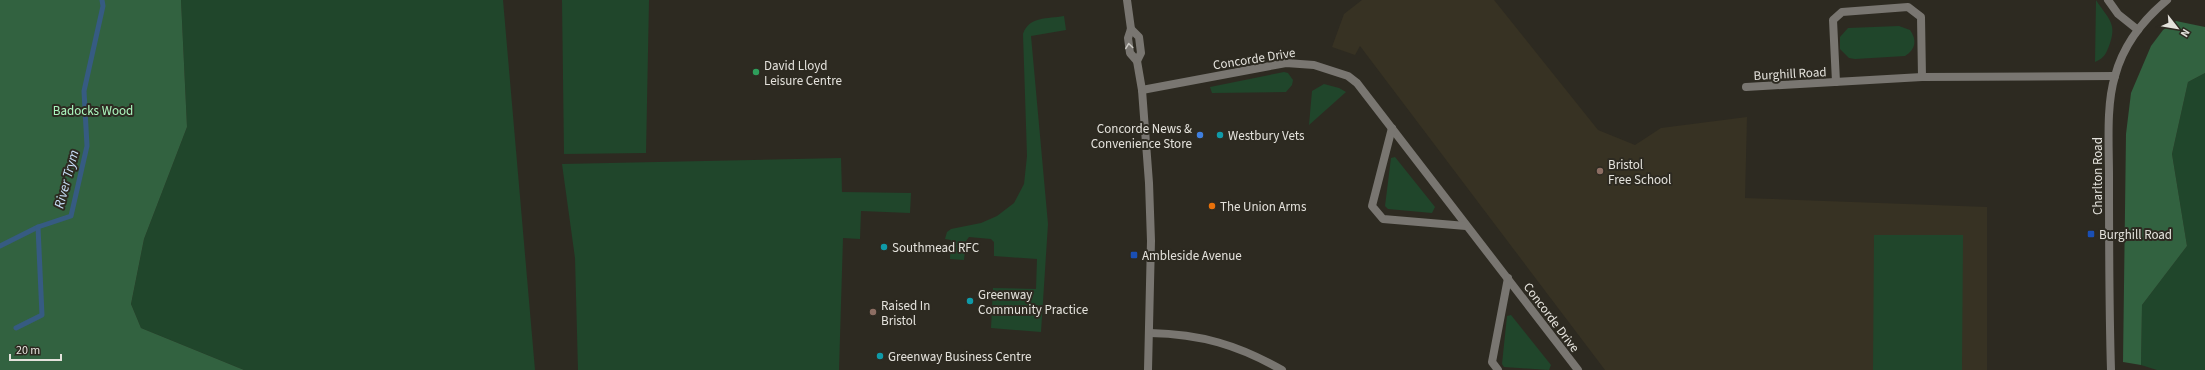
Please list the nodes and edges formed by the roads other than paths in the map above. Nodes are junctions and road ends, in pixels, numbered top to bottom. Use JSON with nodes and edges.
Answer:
{"nodes":[{"id":1,"x":1127,"y":0,"type":"edge"},
{"id":2,"x":2108,"y":0,"type":"edge"},
{"id":3,"x":2167,"y":0,"type":"edge"},
{"id":4,"x":2138,"y":30,"type":"junction"},
{"id":5,"x":2114,"y":76,"type":"junction"},
{"id":6,"x":1922,"y":77,"type":"junction"},
{"id":7,"x":1836,"y":82,"type":"junction"},
{"id":8,"x":1746,"y":87,"type":"dead end"},
{"id":9,"x":1142,"y":90,"type":"junction"},
{"id":10,"x":1392,"y":128,"type":"junction"},
{"id":11,"x":1466,"y":226,"type":"junction"},
{"id":12,"x":1508,"y":278,"type":"junction"},
{"id":13,"x":1150,"y":333,"type":"junction"},
{"id":14,"x":1148,"y":370,"type":"edge"},
{"id":15,"x":1282,"y":370,"type":"edge"},
{"id":16,"x":1498,"y":370,"type":"edge"},
{"id":17,"x":1578,"y":370,"type":"edge"},
{"id":18,"x":2111,"y":370,"type":"edge"}],
"edges":[{"from":1,"to":9,"type":"street"},
{"from":2,"to":4,"type":"street"},
{"from":3,"to":4,"type":"street","name":"Charlton Road"},
{"from":4,"to":5,"type":"street","name":"Charlton Road"},
{"from":5,"to":6,"type":"street","name":"Burghill Road"},
{"from":5,"to":18,"type":"street","name":"Charlton Road"},
{"from":6,"to":7,"type":"street","name":"Burghill Road"},
{"from":6,"to":7,"type":"street","name":"Burghill Road"},
{"from":7,"to":8,"type":"street","name":"Burghill Road"},
{"from":9,"to":10,"type":"street","name":"Concorde Drive"},
{"from":9,"to":13,"type":"street"},
{"from":10,"to":11,"type":"street","name":"Concorde Drive"},
{"from":10,"to":11,"type":"street"},
{"from":11,"to":12,"type":"street","name":"Concorde Drive"},
{"from":12,"to":16,"type":"street","name":"Concorde Drive"},
{"from":12,"to":17,"type":"street","name":"Concorde Drive"},
{"from":13,"to":14,"type":"street"},
{"from":13,"to":15,"type":"street"}]}
